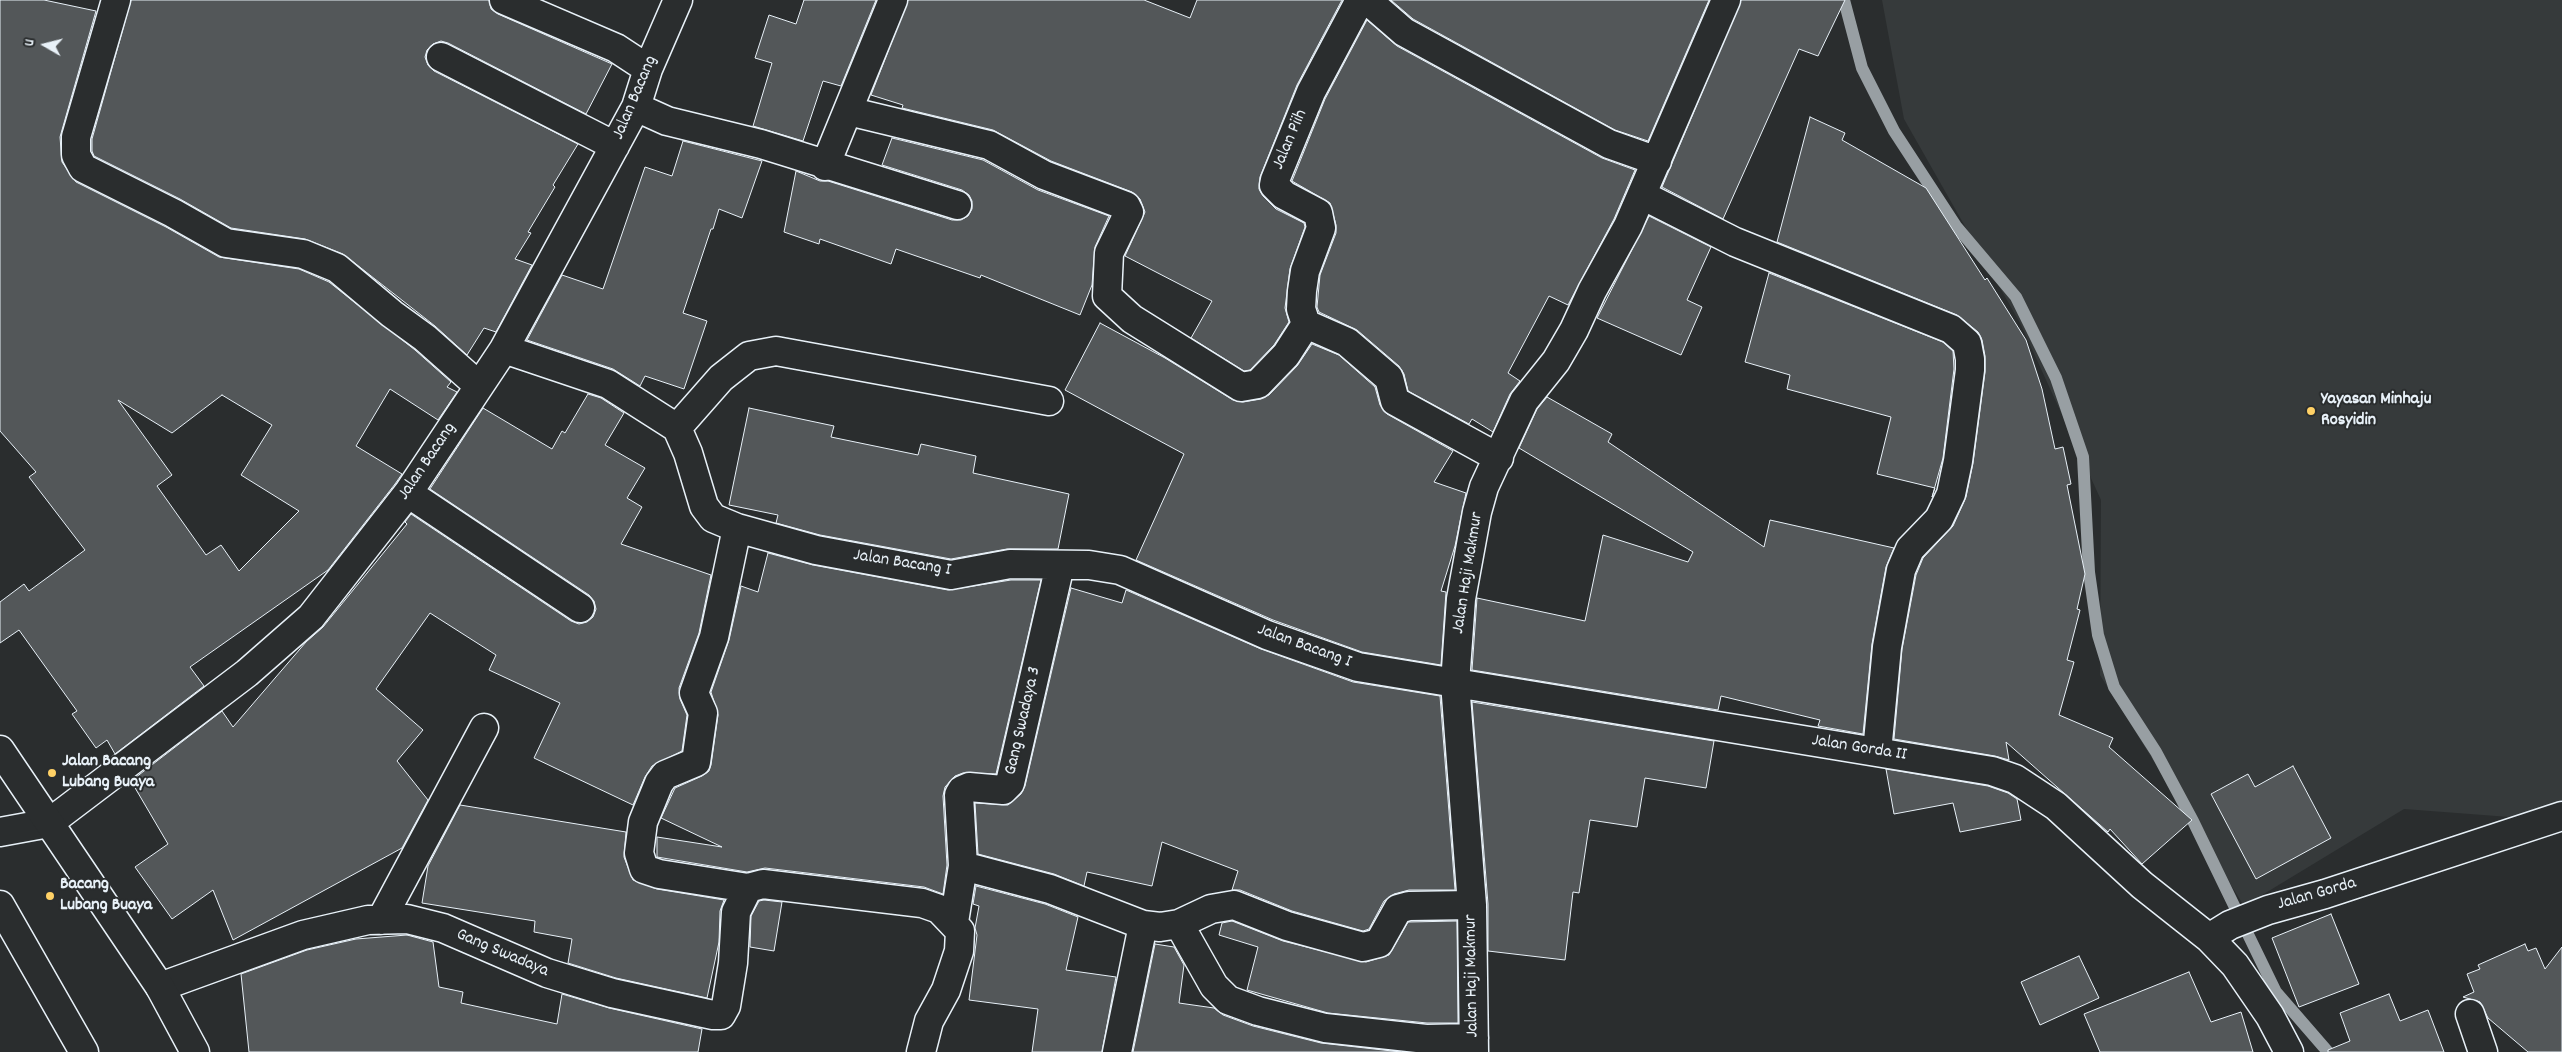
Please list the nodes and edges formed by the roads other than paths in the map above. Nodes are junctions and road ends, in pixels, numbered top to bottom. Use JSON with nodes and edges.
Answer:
{"nodes":[{"id":1,"x":116,"y":0,"type":"edge"},
{"id":2,"x":504,"y":0,"type":"edge"},
{"id":3,"x":678,"y":0,"type":"edge"},
{"id":4,"x":893,"y":0,"type":"edge"},
{"id":5,"x":1360,"y":0,"type":"edge"},
{"id":6,"x":1367,"y":0,"type":"edge"},
{"id":7,"x":1726,"y":0,"type":"edge"},
{"id":8,"x":441,"y":57,"type":"dead end"},
{"id":9,"x":648,"y":69,"type":"junction"},
{"id":10,"x":636,"y":107,"type":"junction"},
{"id":11,"x":848,"y":111,"type":"junction"},
{"id":12,"x":615,"y":146,"type":"junction"},
{"id":13,"x":1657,"y":161,"type":"junction"},
{"id":14,"x":826,"y":166,"type":"junction"},
{"id":15,"x":1642,"y":194,"type":"junction"},
{"id":16,"x":957,"y":205,"type":"dead end"},
{"id":17,"x":1306,"y":324,"type":"junction"},
{"id":18,"x":504,"y":350,"type":"junction"},
{"id":19,"x":479,"y":386,"type":"junction"},
{"id":20,"x":1050,"y":401,"type":"dead end"},
{"id":21,"x":677,"y":428,"type":"junction"},
{"id":22,"x":1498,"y":458,"type":"junction"},
{"id":23,"x":408,"y":493,"type":"junction"},
{"id":24,"x":737,"y":528,"type":"junction"},
{"id":25,"x":1060,"y":565,"type":"junction"},
{"id":26,"x":580,"y":608,"type":"dead end"},
{"id":27,"x":1455,"y":683,"type":"junction"},
{"id":28,"x":484,"y":728,"type":"dead end"},
{"id":29,"x":0,"y":750,"type":"edge"},
{"id":30,"x":1877,"y":752,"type":"junction"},
{"id":31,"x":2562,"y":816,"type":"edge"},
{"id":32,"x":49,"y":822,"type":"junction"},
{"id":33,"x":0,"y":832,"type":"edge"},
{"id":34,"x":962,"y":866,"type":"junction"},
{"id":35,"x":748,"y":888,"type":"junction"},
{"id":36,"x":0,"y":905,"type":"edge"},
{"id":37,"x":1472,"y":905,"type":"junction"},
{"id":38,"x":381,"y":920,"type":"junction"},
{"id":39,"x":954,"y":922,"type":"junction"},
{"id":40,"x":1179,"y":924,"type":"junction"},
{"id":41,"x":1143,"y":925,"type":"junction"},
{"id":42,"x":2220,"y":932,"type":"junction"},
{"id":43,"x":160,"y":987,"type":"junction"},
{"id":44,"x":2470,"y":1014,"type":"dead end"},
{"id":45,"x":1474,"y":1045,"type":"edge"},
{"id":46,"x":84,"y":1052,"type":"edge"},
{"id":47,"x":195,"y":1052,"type":"edge"},
{"id":48,"x":921,"y":1052,"type":"edge"},
{"id":49,"x":1117,"y":1052,"type":"edge"},
{"id":50,"x":2289,"y":1052,"type":"edge"},
{"id":51,"x":2483,"y":1052,"type":"edge"}],
"edges":[{"from":1,"to":19,"type":"street"},
{"from":2,"to":9,"type":"street"},
{"from":3,"to":9,"type":"street","name":"Jalan Bacang"},
{"from":4,"to":11,"type":"street"},
{"from":5,"to":17,"type":"street","name":"Jalan Piih"},
{"from":6,"to":13,"type":"street"},
{"from":7,"to":13,"type":"street","name":"Jalan Haji Makmur"},
{"from":8,"to":12,"type":"street"},
{"from":9,"to":10,"type":"street","name":"Jalan Bacang"},
{"from":10,"to":12,"type":"street","name":"Jalan Bacang"},
{"from":10,"to":14,"type":"street"},
{"from":11,"to":14,"type":"street"},
{"from":11,"to":17,"type":"street"},
{"from":12,"to":18,"type":"street","name":"Jalan Bacang"},
{"from":13,"to":15,"type":"street","name":"Jalan Haji Makmur"},
{"from":14,"to":16,"type":"street"},
{"from":15,"to":22,"type":"street","name":"Jalan Haji Makmur"},
{"from":15,"to":30,"type":"street"},
{"from":17,"to":22,"type":"street"},
{"from":18,"to":19,"type":"street","name":"Jalan Bacang"},
{"from":18,"to":21,"type":"street"},
{"from":19,"to":23,"type":"street","name":"Jalan Bacang"},
{"from":20,"to":21,"type":"street"},
{"from":21,"to":24,"type":"street","name":"Jalan Bacang I"},
{"from":22,"to":27,"type":"street","name":"Jalan Haji Makmur"},
{"from":23,"to":26,"type":"street"},
{"from":23,"to":32,"type":"street","name":"Jalan Bacang"},
{"from":24,"to":25,"type":"street","name":"Jalan Bacang I"},
{"from":24,"to":35,"type":"street"},
{"from":25,"to":27,"type":"street","name":"Jalan Bacang I"},
{"from":25,"to":34,"type":"street","name":"Gang Swadaya 3"},
{"from":27,"to":30,"type":"street","name":"Jalan Gorda II"},
{"from":27,"to":37,"type":"street","name":"Jalan Haji Makmur"},
{"from":28,"to":38,"type":"street"},
{"from":29,"to":32,"type":"street"},
{"from":30,"to":42,"type":"street","name":"Jalan Gorda II"},
{"from":31,"to":42,"type":"street","name":"Jalan Gorda"},
{"from":32,"to":33,"type":"street"},
{"from":32,"to":43,"type":"street"},
{"from":34,"to":39,"type":"street","name":"Gang Swadaya 3"},
{"from":34,"to":41,"type":"street"},
{"from":35,"to":38,"type":"street","name":"Gang Swadaya"},
{"from":35,"to":39,"type":"street"},
{"from":36,"to":46,"type":"street"},
{"from":37,"to":40,"type":"street"},
{"from":37,"to":45,"type":"street","name":"Jalan Haji Makmur"},
{"from":38,"to":43,"type":"street","name":"Gang Swadaya"},
{"from":39,"to":48,"type":"street"},
{"from":40,"to":41,"type":"street"},
{"from":40,"to":45,"type":"street"},
{"from":41,"to":49,"type":"street"},
{"from":42,"to":50,"type":"street"},
{"from":43,"to":47,"type":"street"},
{"from":44,"to":51,"type":"street"}]}
